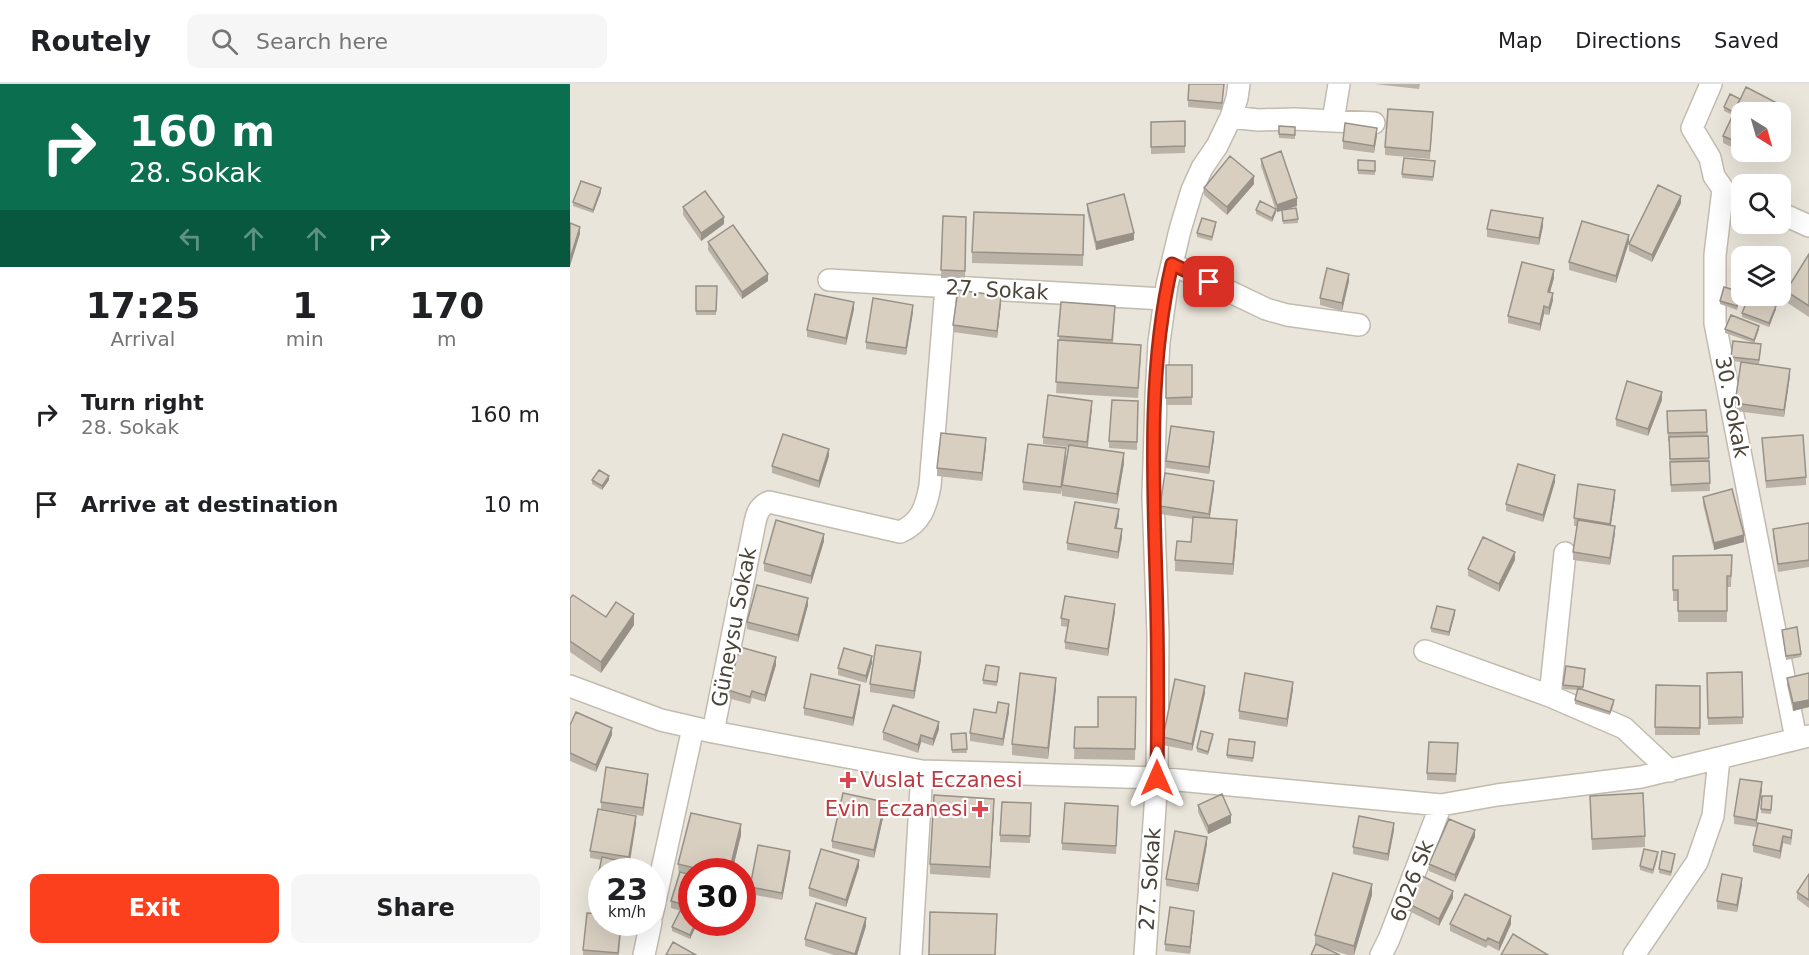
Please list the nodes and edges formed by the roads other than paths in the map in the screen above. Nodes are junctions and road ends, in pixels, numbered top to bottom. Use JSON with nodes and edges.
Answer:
{"nodes":[{"id":1,"x":1239,"y":84,"type":"edge"},
{"id":2,"x":1339,"y":84,"type":"edge"},
{"id":3,"x":1711,"y":84,"type":"edge"},
{"id":4,"x":1231,"y":117,"type":"junction"},
{"id":5,"x":1333,"y":121,"type":"junction"},
{"id":6,"x":1374,"y":123,"type":"dead end"},
{"id":7,"x":1731,"y":192,"type":"edge"},
{"id":8,"x":1731,"y":196,"type":"edge"},
{"id":9,"x":1791,"y":218,"type":"edge"},
{"id":10,"x":1809,"y":226,"type":"edge"},
{"id":11,"x":1172,"y":264,"type":"junction"},
{"id":12,"x":829,"y":280,"type":"dead end"},
{"id":13,"x":946,"y":287,"type":"junction"},
{"id":14,"x":1164,"y":299,"type":"junction"},
{"id":15,"x":1359,"y":325,"type":"dead end"},
{"id":16,"x":1565,"y":553,"type":"dead end"},
{"id":17,"x":1425,"y":651,"type":"dead end"},
{"id":18,"x":570,"y":686,"type":"edge"},
{"id":19,"x":1550,"y":696,"type":"junction"},
{"id":20,"x":703,"y":730,"type":"junction"},
{"id":21,"x":1802,"y":738,"type":"edge"},
{"id":22,"x":1719,"y":759,"type":"junction"},
{"id":23,"x":922,"y":771,"type":"junction"},
{"id":24,"x":1670,"y":771,"type":"junction"},
{"id":25,"x":1157,"y":778,"type":"junction"},
{"id":26,"x":1441,"y":805,"type":"junction"},
{"id":27,"x":666,"y":864,"type":"edge"},
{"id":28,"x":648,"y":936,"type":"edge"},
{"id":29,"x":644,"y":955,"type":"edge"},
{"id":30,"x":910,"y":955,"type":"edge"},
{"id":31,"x":1145,"y":955,"type":"edge"},
{"id":32,"x":1380,"y":955,"type":"edge"},
{"id":33,"x":1634,"y":955,"type":"edge"}],
"edges":[{"from":1,"to":4,"type":"street","name":"27. Sokak"},
{"from":2,"to":5,"type":"street"},
{"from":3,"to":7,"type":"street","name":"30. Sokak"},
{"from":4,"to":5,"type":"street"},
{"from":4,"to":11,"type":"street","name":"27. Sokak"},
{"from":5,"to":6,"type":"street"},
{"from":8,"to":21,"type":"street","name":"30. Sokak"},
{"from":9,"to":10,"type":"street"},
{"from":11,"to":14,"type":"street","name":"27. Sokak"},
{"from":11,"to":15,"type":"street"},
{"from":12,"to":13,"type":"street","name":"27. Sokak"},
{"from":13,"to":14,"type":"street","name":"27. Sokak"},
{"from":13,"to":20,"type":"street","name":"Güneysu Sokak"},
{"from":14,"to":25,"type":"street","name":"27. Sokak"},
{"from":16,"to":19,"type":"street"},
{"from":17,"to":19,"type":"street"},
{"from":18,"to":20,"type":"street"},
{"from":19,"to":24,"type":"street"},
{"from":20,"to":23,"type":"street"},
{"from":20,"to":27,"type":"street","name":"Güneysu Sokak"},
{"from":21,"to":22,"type":"street"},
{"from":22,"to":24,"type":"street"},
{"from":22,"to":33,"type":"street"},
{"from":23,"to":25,"type":"street"},
{"from":23,"to":30,"type":"street"},
{"from":24,"to":26,"type":"street"},
{"from":25,"to":26,"type":"street"},
{"from":25,"to":31,"type":"street","name":"27. Sokak"},
{"from":26,"to":32,"type":"street","name":"6026 Sk"},
{"from":28,"to":29,"type":"street"}]}
